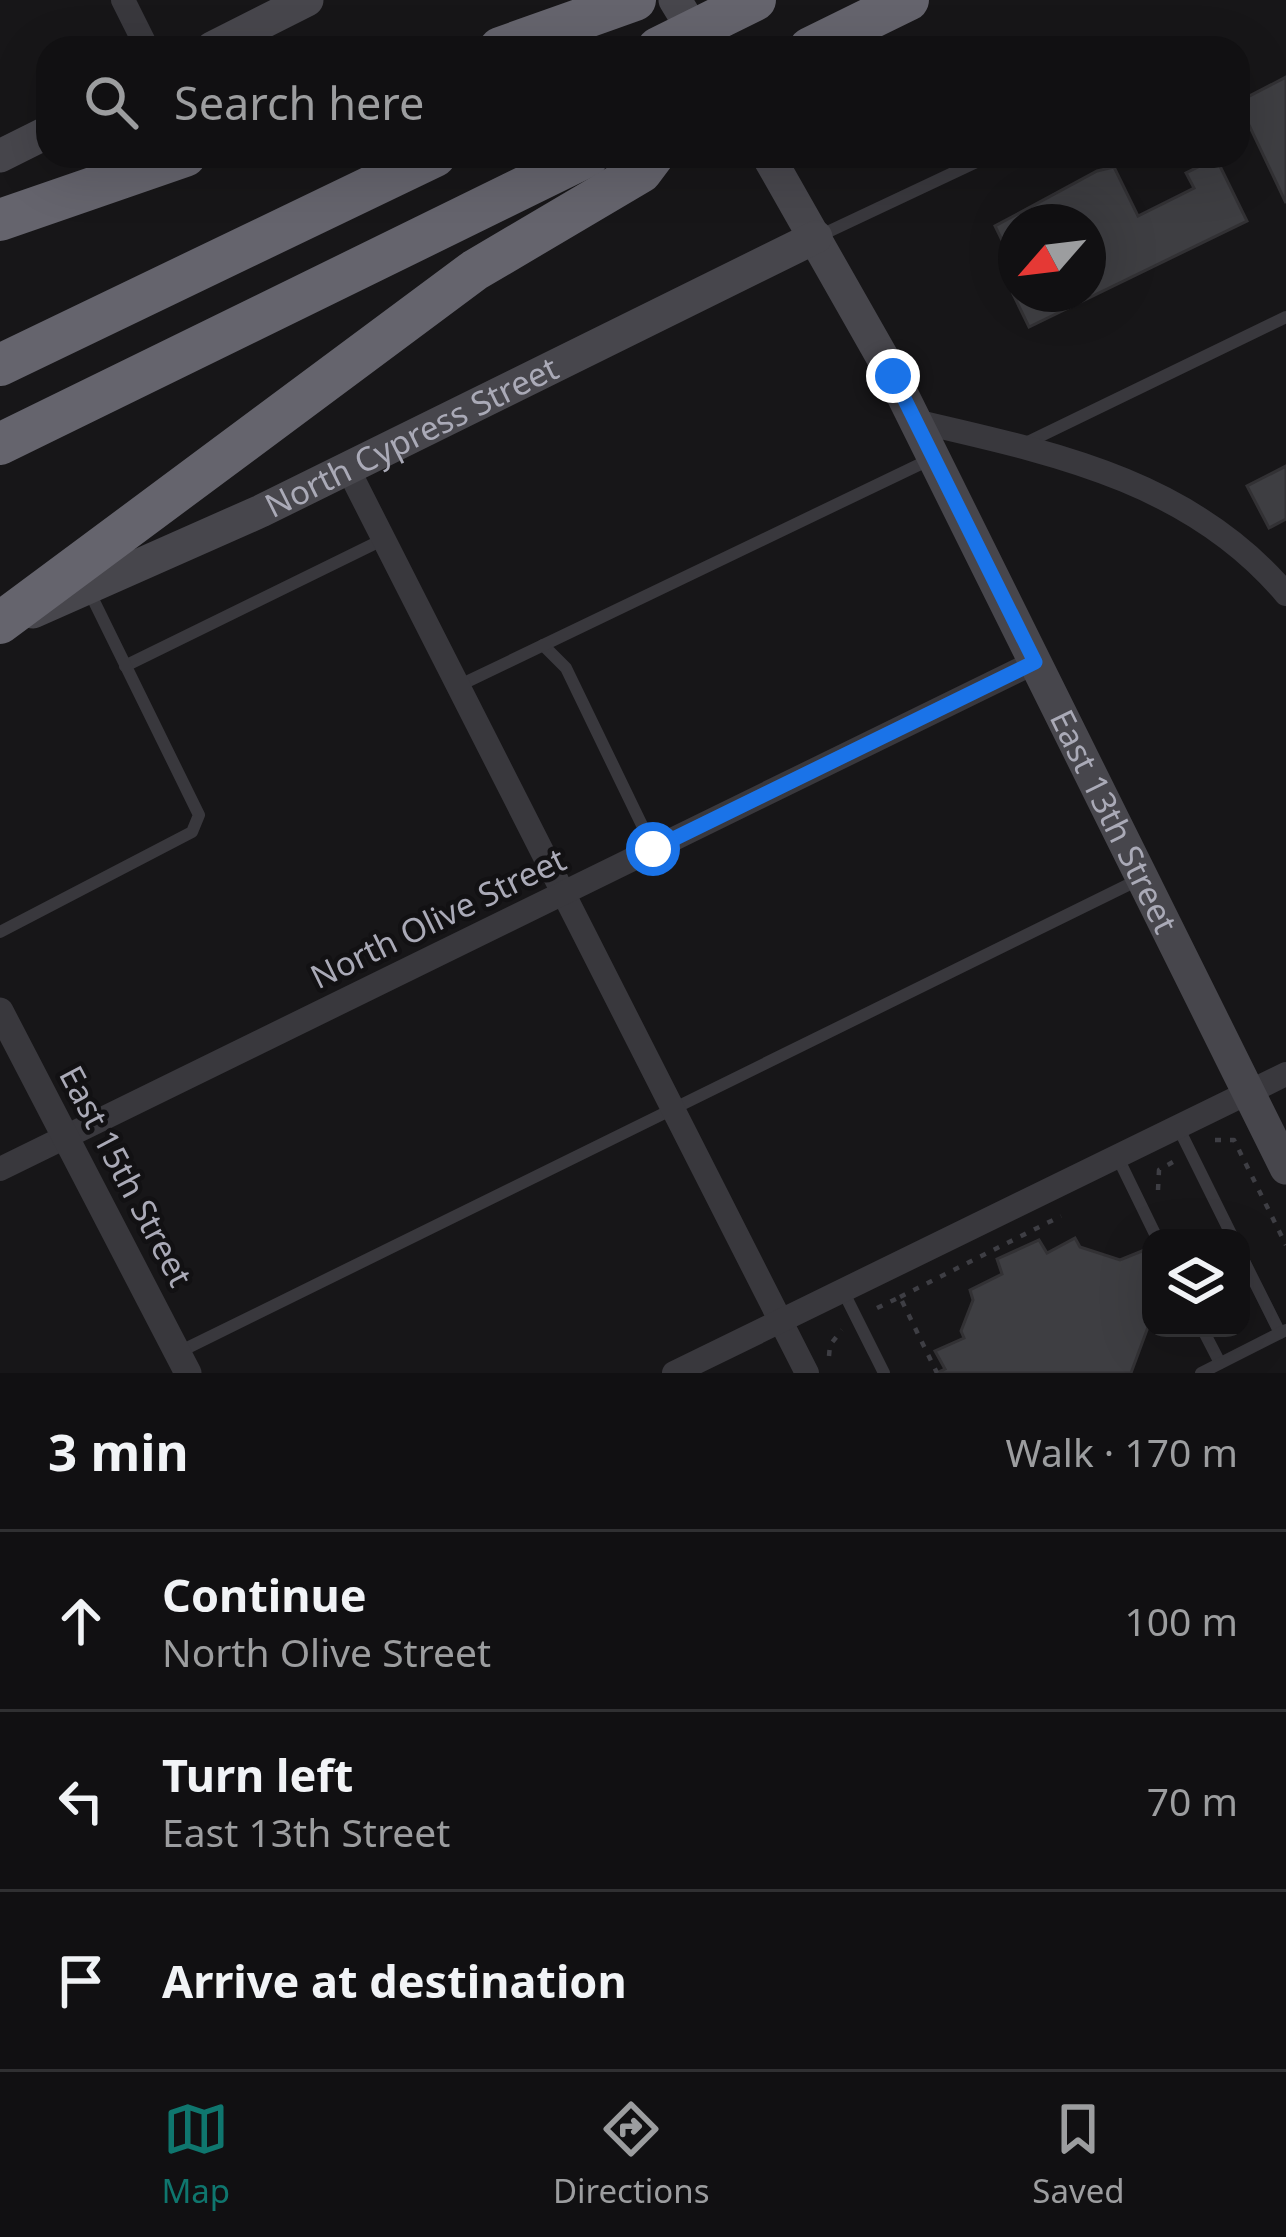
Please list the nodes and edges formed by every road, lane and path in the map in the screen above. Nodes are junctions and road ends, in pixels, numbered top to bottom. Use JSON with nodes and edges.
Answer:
{"nodes":[{"id":1,"x":123,"y":0,"type":"edge"},
{"id":2,"x":307,"y":0,"type":"edge"},
{"id":3,"x":635,"y":0,"type":"edge"},
{"id":4,"x":675,"y":0,"type":"edge"},
{"id":5,"x":755,"y":0,"type":"edge"},
{"id":6,"x":908,"y":0,"type":"edge"},
{"id":7,"x":141,"y":36,"type":"edge"},
{"id":8,"x":236,"y":36,"type":"edge"},
{"id":9,"x":535,"y":36,"type":"edge"},
{"id":10,"x":682,"y":36,"type":"edge"},
{"id":11,"x":697,"y":36,"type":"edge"},
{"id":12,"x":834,"y":36,"type":"edge"},
{"id":13,"x":36,"y":138,"type":"edge"},
{"id":14,"x":0,"y":156,"type":"edge"},
{"id":15,"x":150,"y":168,"type":"edge"},
{"id":16,"x":410,"y":168,"type":"edge"},
{"id":17,"x":564,"y":168,"type":"edge"},
{"id":18,"x":644,"y":168,"type":"edge"},
{"id":19,"x":775,"y":168,"type":"edge"},
{"id":20,"x":963,"y":168,"type":"edge"},
{"id":21,"x":0,"y":220,"type":"edge"},
{"id":22,"x":816,"y":237,"type":"junction"},
{"id":23,"x":1286,"y":317,"type":"edge"},
{"id":24,"x":0,"y":365,"type":"edge"},
{"id":25,"x":915,"y":421,"type":"junction"},
{"id":26,"x":0,"y":444,"type":"edge"},
{"id":27,"x":1019,"y":446,"type":"junction"},
{"id":28,"x":934,"y":458,"type":"junction"},
{"id":29,"x":348,"y":469,"type":"junction"},
{"id":30,"x":384,"y":539,"type":"junction"},
{"id":31,"x":88,"y":588,"type":"junction"},
{"id":32,"x":1286,"y":594,"type":"edge"},
{"id":33,"x":0,"y":625,"type":"edge"},
{"id":34,"x":543,"y":645,"type":"junction"},
{"id":35,"x":1035,"y":662,"type":"junction"},
{"id":36,"x":125,"y":666,"type":"junction"},
{"id":37,"x":458,"y":686,"type":"junction"},
{"id":38,"x":653,"y":849,"type":"junction"},
{"id":39,"x":1142,"y":878,"type":"junction"},
{"id":40,"x":563,"y":893,"type":"junction"},
{"id":41,"x":0,"y":932,"type":"edge"},
{"id":42,"x":0,"y":1012,"type":"edge"},
{"id":43,"x":1286,"y":1074,"type":"edge"},
{"id":44,"x":1248,"y":1092,"type":"junction"},
{"id":45,"x":673,"y":1109,"type":"junction"},
{"id":46,"x":1178,"y":1126,"type":"junction"},
{"id":47,"x":64,"y":1137,"type":"junction"},
{"id":48,"x":1117,"y":1156,"type":"junction"},
{"id":49,"x":1286,"y":1168,"type":"edge"},
{"id":50,"x":0,"y":1169,"type":"edge"},
{"id":51,"x":1076,"y":1209,"type":"dead end"},
{"id":52,"x":1153,"y":1229,"type":"edge"},
{"id":53,"x":1228,"y":1229,"type":"edge"},
{"id":54,"x":1250,"y":1271,"type":"edge"},
{"id":55,"x":843,"y":1291,"type":"junction"},
{"id":56,"x":900,"y":1297,"type":"dead end"},
{"id":57,"x":780,"y":1321,"type":"junction"},
{"id":58,"x":1283,"y":1331,"type":"edge"},
{"id":59,"x":1207,"y":1337,"type":"edge"},
{"id":60,"x":183,"y":1363,"type":"edge"},
{"id":61,"x":1220,"y":1363,"type":"junction"},
{"id":62,"x":674,"y":1373,"type":"edge"},
{"id":63,"x":807,"y":1373,"type":"edge"},
{"id":64,"x":884,"y":1373,"type":"edge"},
{"id":65,"x":1201,"y":1373,"type":"edge"}],
"edges":[{"from":1,"to":7,"type":"street"},
{"from":2,"to":8,"type":"main road"},
{"from":3,"to":9,"type":"highway"},
{"from":4,"to":11,"type":"main road"},
{"from":5,"to":10,"type":"highway","bridge":true},
{"from":6,"to":12,"type":"highway"},
{"from":13,"to":14,"type":"main road"},
{"from":15,"to":21,"type":"highway"},
{"from":16,"to":24,"type":"highway"},
{"from":17,"to":26,"type":"highway"},
{"from":18,"to":33,"type":"highway"},
{"from":19,"to":22,"type":"main road","name":"East 13th Street"},
{"from":20,"to":22,"type":"lane"},
{"from":22,"to":25,"type":"main road","name":"East 13th Street"},
{"from":22,"to":29,"type":"main road","name":"North Cypress Street"},
{"from":23,"to":27,"type":"lane"},
{"from":25,"to":27,"type":"street"},
{"from":25,"to":28,"type":"main road","name":"East 13th Street"},
{"from":27,"to":32,"type":"street"},
{"from":28,"to":34,"type":"lane"},
{"from":28,"to":35,"type":"main road","name":"East 13th Street"},
{"from":29,"to":30,"type":"street"},
{"from":29,"to":31,"type":"main road","name":"North Cypress Street"},
{"from":30,"to":36,"type":"lane"},
{"from":30,"to":37,"type":"street"},
{"from":31,"to":33,"type":"main road","name":"North Cypress Street"},
{"from":31,"to":36,"type":"lane"},
{"from":34,"to":37,"type":"lane"},
{"from":34,"to":38,"type":"lane"},
{"from":35,"to":38,"type":"street","name":"North Olive Street"},
{"from":35,"to":39,"type":"main road","name":"East 13th Street"},
{"from":36,"to":41,"type":"lane"},
{"from":37,"to":40,"type":"street"},
{"from":38,"to":40,"type":"street","name":"North Olive Street"},
{"from":39,"to":44,"type":"main road","name":"East 13th Street"},
{"from":39,"to":45,"type":"lane"},
{"from":40,"to":45,"type":"street"},
{"from":40,"to":47,"type":"street","name":"North Olive Street"},
{"from":42,"to":47,"type":"street","name":"East 15th Street"},
{"from":43,"to":44,"type":"street"},
{"from":44,"to":46,"type":"street"},
{"from":44,"to":49,"type":"main road","name":"East 13th Street"},
{"from":45,"to":57,"type":"street"},
{"from":45,"to":60,"type":"lane"},
{"from":46,"to":48,"type":"street"},
{"from":46,"to":53,"type":"lane"},
{"from":47,"to":50,"type":"street","name":"North Olive Street"},
{"from":47,"to":60,"type":"street","name":"East 15th Street"},
{"from":48,"to":52,"type":"lane"},
{"from":48,"to":55,"type":"street"},
{"from":51,"to":56,"type":"path"},
{"from":54,"to":58,"type":"lane"},
{"from":55,"to":57,"type":"street"},
{"from":55,"to":64,"type":"lane"},
{"from":57,"to":62,"type":"street"},
{"from":57,"to":63,"type":"street"},
{"from":58,"to":61,"type":"lane"},
{"from":59,"to":61,"type":"lane"},
{"from":61,"to":65,"type":"lane"}]}
